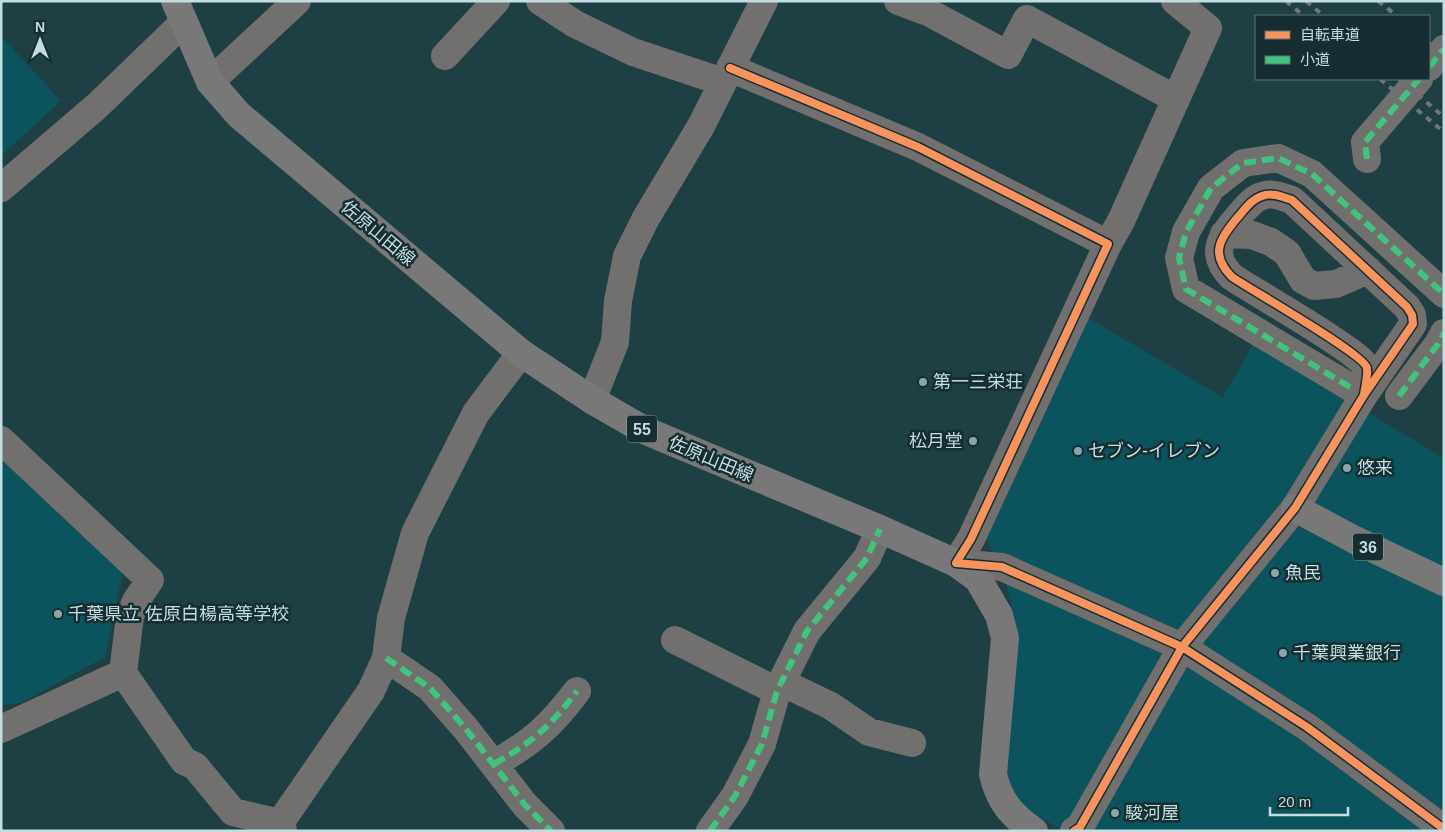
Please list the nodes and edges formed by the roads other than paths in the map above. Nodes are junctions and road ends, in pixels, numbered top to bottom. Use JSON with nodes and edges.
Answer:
{"nodes":[{"id":1,"x":297,"y":1,"type":"edge"},
{"id":2,"x":496,"y":1,"type":"edge"},
{"id":3,"x":540,"y":1,"type":"edge"},
{"id":4,"x":764,"y":1,"type":"edge"},
{"id":5,"x":898,"y":1,"type":"edge"},
{"id":6,"x":1175,"y":1,"type":"edge"},
{"id":7,"x":931,"y":7,"type":"edge"},
{"id":8,"x":180,"y":12,"type":"edge"},
{"id":9,"x":1444,"y":49,"type":"edge"},
{"id":10,"x":445,"y":56,"type":"dead end"},
{"id":11,"x":1430,"y":66,"type":"edge"},
{"id":12,"x":727,"y":75,"type":"junction"},
{"id":13,"x":1418,"y":80,"type":"edge"},
{"id":14,"x":210,"y":82,"type":"junction"},
{"id":15,"x":1176,"y":99,"type":"junction"},
{"id":16,"x":1367,"y":159,"type":"dead end"},
{"id":17,"x":1,"y":188,"type":"edge"},
{"id":18,"x":1224,"y":234,"type":"junction"},
{"id":19,"x":1108,"y":244,"type":"junction"},
{"id":20,"x":1368,"y":270,"type":"junction"},
{"id":21,"x":1444,"y":294,"type":"edge"},
{"id":22,"x":1444,"y":332,"type":"edge"},
{"id":23,"x":1346,"y":346,"type":"junction"},
{"id":24,"x":1398,"y":347,"type":"junction"},
{"id":25,"x":520,"y":353,"type":"junction"},
{"id":26,"x":1357,"y":391,"type":"junction"},
{"id":27,"x":1399,"y":396,"type":"dead end"},
{"id":28,"x":592,"y":400,"type":"junction"},
{"id":29,"x":1,"y":440,"type":"edge"},
{"id":30,"x":1295,"y":508,"type":"junction"},
{"id":31,"x":880,"y":528,"type":"junction"},
{"id":32,"x":956,"y":563,"type":"junction"},
{"id":33,"x":1444,"y":582,"type":"edge"},
{"id":34,"x":675,"y":640,"type":"dead end"},
{"id":35,"x":1182,"y":647,"type":"junction"},
{"id":36,"x":386,"y":658,"type":"junction"},
{"id":37,"x":123,"y":672,"type":"junction"},
{"id":38,"x":779,"y":686,"type":"junction"},
{"id":39,"x":577,"y":691,"type":"dead end"},
{"id":40,"x":2,"y":729,"type":"edge"},
{"id":41,"x":912,"y":743,"type":"dead end"},
{"id":42,"x":494,"y":764,"type":"junction"},
{"id":43,"x":281,"y":827,"type":"edge"},
{"id":44,"x":1444,"y":829,"type":"edge"},
{"id":45,"x":551,"y":831,"type":"edge"},
{"id":46,"x":710,"y":831,"type":"edge"},
{"id":47,"x":1034,"y":831,"type":"edge"},
{"id":48,"x":1074,"y":831,"type":"edge"}],
"edges":[{"from":1,"to":14,"type":"street"},
{"from":2,"to":10,"type":"street"},
{"from":3,"to":12,"type":"street"},
{"from":4,"to":12,"type":"street"},
{"from":5,"to":7,"type":"street"},
{"from":6,"to":15,"type":"street"},
{"from":7,"to":15,"type":"street"},
{"from":8,"to":14,"type":"main road","name":"佐原山田線","number":"55"},
{"from":8,"to":17,"type":"street"},
{"from":9,"to":11,"type":"street","bridge":true},
{"from":12,"to":19,"type":"street"},
{"from":12,"to":28,"type":"street"},
{"from":13,"to":16,"type":"street","bridge":true},
{"from":14,"to":25,"type":"main road","name":"佐原山田線","number":"55"},
{"from":15,"to":19,"type":"street"},
{"from":18,"to":20,"type":"street"},
{"from":18,"to":20,"type":"street"},
{"from":18,"to":23,"type":"street"},
{"from":19,"to":32,"type":"street"},
{"from":20,"to":24,"type":"street"},
{"from":21,"to":26,"type":"street"},
{"from":22,"to":27,"type":"street"},
{"from":23,"to":24,"type":"street"},
{"from":23,"to":26,"type":"street"},
{"from":24,"to":26,"type":"street"},
{"from":25,"to":28,"type":"main road","name":"佐原山田線","number":"55"},
{"from":25,"to":36,"type":"street"},
{"from":26,"to":30,"type":"street"},
{"from":28,"to":31,"type":"main road","name":"佐原山田線","number":"55"},
{"from":29,"to":37,"type":"street"},
{"from":30,"to":33,"type":"main road","number":"36"},
{"from":30,"to":35,"type":"street"},
{"from":31,"to":32,"type":"main road","name":"佐原山田線","number":"55"},
{"from":31,"to":38,"type":"street"},
{"from":32,"to":35,"type":"street"},
{"from":32,"to":47,"type":"main road","name":"佐原山田線","number":"55"},
{"from":34,"to":38,"type":"street"},
{"from":35,"to":44,"type":"street"},
{"from":35,"to":48,"type":"street"},
{"from":36,"to":42,"type":"street"},
{"from":36,"to":43,"type":"street"},
{"from":37,"to":40,"type":"street"},
{"from":37,"to":43,"type":"street"},
{"from":38,"to":41,"type":"street"},
{"from":38,"to":46,"type":"street"},
{"from":39,"to":42,"type":"street"},
{"from":42,"to":45,"type":"street"}]}
